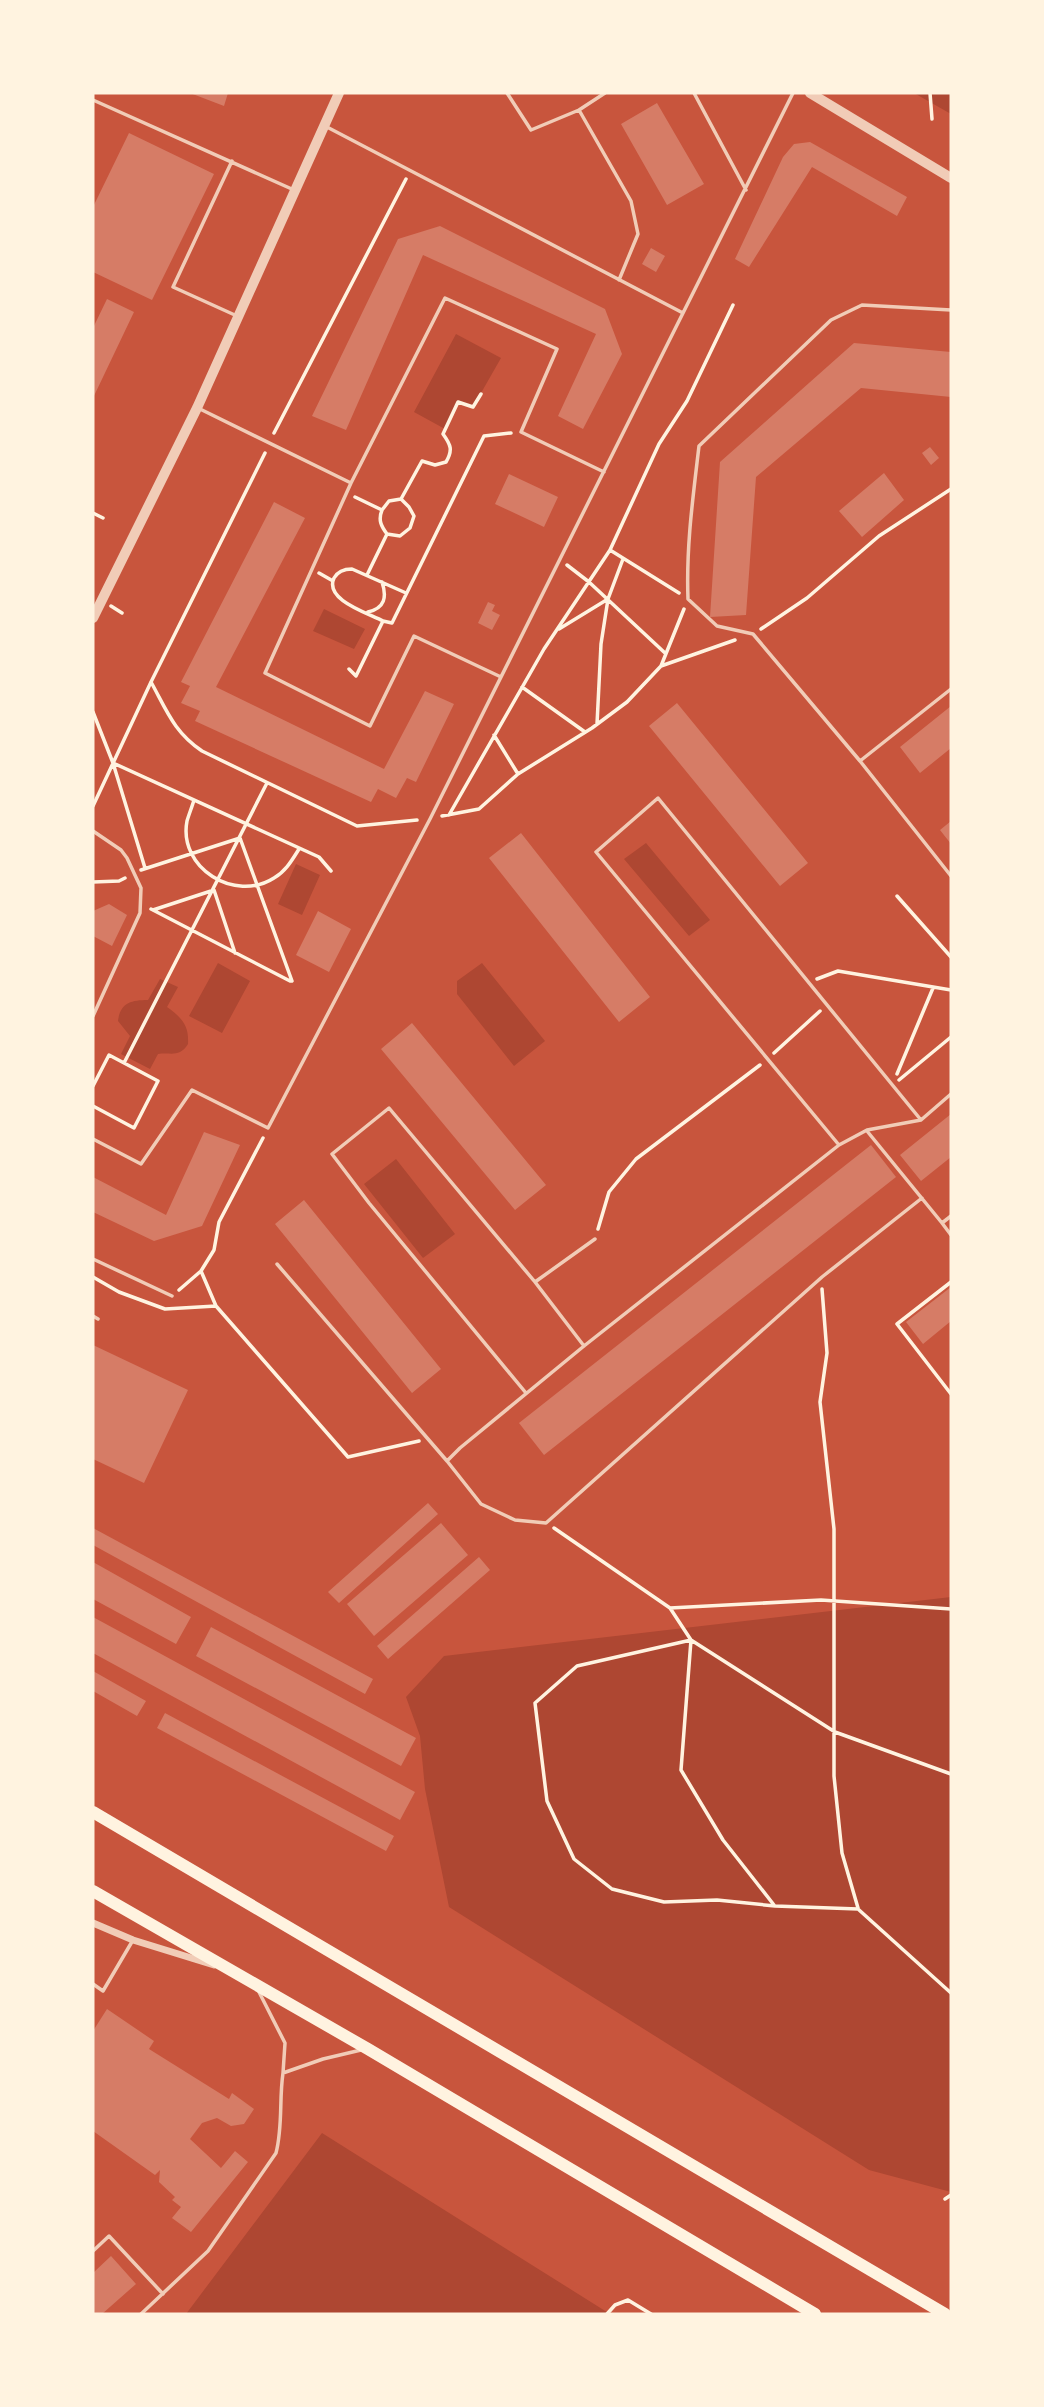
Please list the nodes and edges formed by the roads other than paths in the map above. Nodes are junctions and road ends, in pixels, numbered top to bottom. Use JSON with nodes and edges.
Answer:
{"nodes":[{"id":1,"x":339,"y":93,"type":"edge"},
{"id":2,"x":507,"y":93,"type":"edge"},
{"id":3,"x":605,"y":93,"type":"edge"},
{"id":4,"x":694,"y":93,"type":"edge"},
{"id":5,"x":793,"y":93,"type":"edge"},
{"id":6,"x":810,"y":93,"type":"edge"},
{"id":7,"x":93,"y":100,"type":"edge"},
{"id":8,"x":579,"y":110,"type":"junction"},
{"id":9,"x":324,"y":126,"type":"junction"},
{"id":10,"x":232,"y":161,"type":"junction"},
{"id":11,"x":951,"y":178,"type":"edge"},
{"id":12,"x":746,"y":190,"type":"junction"},
{"id":13,"x":296,"y":191,"type":"junction"},
{"id":14,"x":619,"y":280,"type":"junction"},
{"id":15,"x":951,"y":310,"type":"edge"},
{"id":16,"x":682,"y":313,"type":"junction"},
{"id":17,"x":239,"y":317,"type":"junction"},
{"id":18,"x":197,"y":408,"type":"junction"},
{"id":19,"x":604,"y":471,"type":"junction"},
{"id":20,"x":351,"y":483,"type":"junction"},
{"id":21,"x":93,"y":618,"type":"edge"},
{"id":22,"x":501,"y":677,"type":"junction"},
{"id":23,"x":951,"y":689,"type":"edge"},
{"id":24,"x":860,"y":761,"type":"junction"},
{"id":25,"x":93,"y":831,"type":"edge"},
{"id":26,"x":951,"y":877,"type":"edge"},
{"id":27,"x":93,"y":1016,"type":"edge"},
{"id":28,"x":951,"y":1094,"type":"edge"},
{"id":29,"x":920,"y":1120,"type":"junction"},
{"id":30,"x":867,"y":1130,"type":"junction"},
{"id":31,"x":93,"y":1139,"type":"edge"},
{"id":32,"x":839,"y":1145,"type":"junction"},
{"id":33,"x":922,"y":1198,"type":"junction"},
{"id":34,"x":951,"y":1216,"type":"edge"},
{"id":35,"x":942,"y":1223,"type":"junction"},
{"id":36,"x":951,"y":1235,"type":"edge"},
{"id":37,"x":595,"y":1239,"type":"road end"},
{"id":38,"x":93,"y":1259,"type":"edge"},
{"id":39,"x":277,"y":1264,"type":"dead end"},
{"id":40,"x":535,"y":1282,"type":"junction"},
{"id":41,"x":172,"y":1296,"type":"road end"},
{"id":42,"x":93,"y":1316,"type":"edge"},
{"id":43,"x":98,"y":1319,"type":"dead end"},
{"id":44,"x":584,"y":1346,"type":"junction"},
{"id":45,"x":526,"y":1393,"type":"junction"},
{"id":46,"x":447,"y":1461,"type":"junction"},
{"id":47,"x":93,"y":1812,"type":"edge"},
{"id":48,"x":93,"y":1891,"type":"edge"},
{"id":49,"x":93,"y":1923,"type":"edge"},
{"id":50,"x":133,"y":1940,"type":"junction"},
{"id":51,"x":232,"y":1971,"type":"junction"},
{"id":52,"x":93,"y":1984,"type":"edge"},
{"id":53,"x":255,"y":1984,"type":"junction"},
{"id":54,"x":368,"y":2049,"type":"junction"},
{"id":55,"x":283,"y":2073,"type":"junction"},
{"id":56,"x":93,"y":2251,"type":"edge"},
{"id":57,"x":163,"y":2294,"type":"junction"},
{"id":58,"x":141,"y":2314,"type":"edge"},
{"id":59,"x":815,"y":2314,"type":"edge"},
{"id":60,"x":945,"y":2314,"type":"edge"}],
"edges":[{"from":1,"to":9,"type":"street"},
{"from":2,"to":8,"type":"lane"},
{"from":3,"to":8,"type":"lane"},
{"from":4,"to":12,"type":"lane"},
{"from":5,"to":12,"type":"lane"},
{"from":6,"to":11,"type":"street"},
{"from":7,"to":10,"type":"lane"},
{"from":8,"to":14,"type":"lane"},
{"from":9,"to":13,"type":"street"},
{"from":9,"to":14,"type":"lane"},
{"from":10,"to":13,"type":"lane"},
{"from":10,"to":17,"type":"lane"},
{"from":12,"to":16,"type":"lane"},
{"from":13,"to":17,"type":"street"},
{"from":14,"to":16,"type":"lane"},
{"from":15,"to":24,"type":"lane"},
{"from":16,"to":19,"type":"lane"},
{"from":17,"to":18,"type":"street"},
{"from":18,"to":20,"type":"lane"},
{"from":18,"to":21,"type":"street"},
{"from":19,"to":20,"type":"lane"},
{"from":19,"to":22,"type":"lane"},
{"from":20,"to":22,"type":"lane"},
{"from":22,"to":31,"type":"lane"},
{"from":23,"to":24,"type":"lane"},
{"from":24,"to":26,"type":"lane"},
{"from":25,"to":27,"type":"lane"},
{"from":28,"to":29,"type":"lane"},
{"from":29,"to":30,"type":"lane"},
{"from":29,"to":32,"type":"lane"},
{"from":30,"to":32,"type":"lane"},
{"from":30,"to":33,"type":"lane"},
{"from":32,"to":44,"type":"lane"},
{"from":33,"to":35,"type":"lane"},
{"from":33,"to":46,"type":"lane"},
{"from":34,"to":35,"type":"lane"},
{"from":35,"to":36,"type":"lane"},
{"from":37,"to":40,"type":"lane"},
{"from":38,"to":41,"type":"lane"},
{"from":39,"to":46,"type":"lane"},
{"from":40,"to":44,"type":"lane"},
{"from":40,"to":45,"type":"lane"},
{"from":42,"to":43,"type":"lane"},
{"from":44,"to":45,"type":"lane"},
{"from":45,"to":46,"type":"lane"},
{"from":47,"to":60,"type":"highway"},
{"from":48,"to":51,"type":"highway"},
{"from":49,"to":50,"type":"street"},
{"from":50,"to":51,"type":"street"},
{"from":50,"to":52,"type":"lane"},
{"from":51,"to":53,"type":"highway"},
{"from":53,"to":54,"type":"highway"},
{"from":53,"to":55,"type":"lane"},
{"from":54,"to":55,"type":"lane"},
{"from":54,"to":59,"type":"highway"},
{"from":55,"to":57,"type":"lane"},
{"from":56,"to":57,"type":"lane"},
{"from":57,"to":58,"type":"lane"}]}
